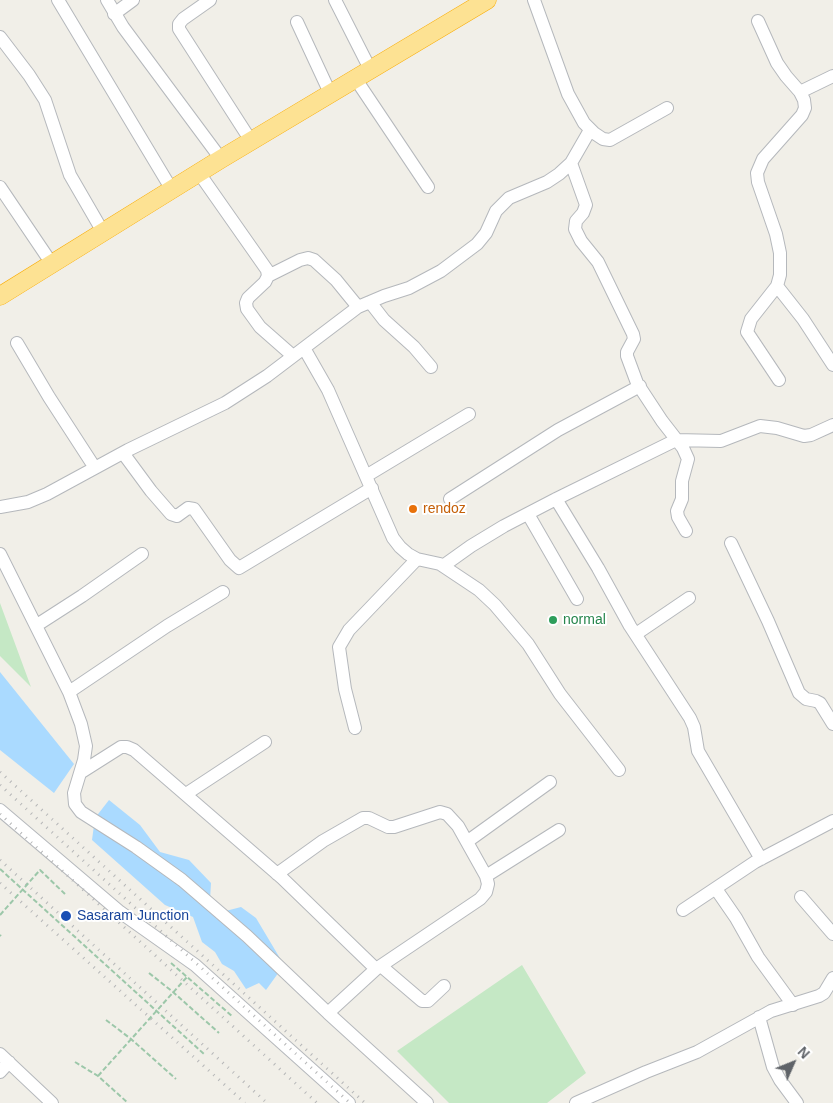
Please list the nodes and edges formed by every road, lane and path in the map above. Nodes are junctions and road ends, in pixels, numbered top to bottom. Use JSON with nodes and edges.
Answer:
{"nodes":[{"id":1,"x":58,"y":0,"type":"edge"},
{"id":2,"x":107,"y":0,"type":"edge"},
{"id":3,"x":133,"y":0,"type":"edge"},
{"id":4,"x":210,"y":0,"type":"edge"},
{"id":5,"x":335,"y":0,"type":"edge"},
{"id":6,"x":487,"y":0,"type":"edge"},
{"id":7,"x":534,"y":0,"type":"edge"},
{"id":8,"x":114,"y":14,"type":"junction"},
{"id":9,"x":758,"y":21,"type":"dead end"},
{"id":10,"x":297,"y":22,"type":"dead end"},
{"id":11,"x":0,"y":37,"type":"edge"},
{"id":12,"x":362,"y":74,"type":"junction"},
{"id":13,"x":833,"y":76,"type":"edge"},
{"id":14,"x":800,"y":92,"type":"junction"},
{"id":15,"x":330,"y":93,"type":"junction"},
{"id":16,"x":668,"y":108,"type":"dead end"},
{"id":17,"x":590,"y":130,"type":"junction"},
{"id":18,"x":251,"y":141,"type":"junction"},
{"id":19,"x":222,"y":159,"type":"junction"},
{"id":20,"x":571,"y":163,"type":"junction"},
{"id":21,"x":199,"y":173,"type":"junction"},
{"id":22,"x":0,"y":187,"type":"edge"},
{"id":23,"x":428,"y":187,"type":"dead end"},
{"id":24,"x":172,"y":190,"type":"junction"},
{"id":25,"x":103,"y":232,"type":"junction"},
{"id":26,"x":52,"y":264,"type":"junction"},
{"id":27,"x":268,"y":276,"type":"junction"},
{"id":28,"x":777,"y":286,"type":"junction"},
{"id":29,"x":0,"y":296,"type":"edge"},
{"id":30,"x":364,"y":304,"type":"junction"},
{"id":31,"x":17,"y":343,"type":"dead end"},
{"id":32,"x":304,"y":348,"type":"junction"},
{"id":33,"x":293,"y":356,"type":"junction"},
{"id":34,"x":833,"y":365,"type":"edge"},
{"id":35,"x":431,"y":367,"type":"dead end"},
{"id":36,"x":779,"y":380,"type":"dead end"},
{"id":37,"x":640,"y":386,"type":"junction"},
{"id":38,"x":469,"y":414,"type":"dead end"},
{"id":39,"x":833,"y":425,"type":"edge"},
{"id":40,"x":676,"y":440,"type":"junction"},
{"id":41,"x":123,"y":453,"type":"junction"},
{"id":42,"x":95,"y":468,"type":"junction"},
{"id":43,"x":366,"y":476,"type":"junction"},
{"id":44,"x":372,"y":488,"type":"junction"},
{"id":45,"x":450,"y":498,"type":"dead end"},
{"id":46,"x":556,"y":499,"type":"junction"},
{"id":47,"x":0,"y":508,"type":"edge"},
{"id":48,"x":528,"y":514,"type":"junction"},
{"id":49,"x":686,"y":532,"type":"dead end"},
{"id":50,"x":731,"y":543,"type":"dead end"},
{"id":51,"x":0,"y":554,"type":"edge"},
{"id":52,"x":142,"y":554,"type":"dead end"},
{"id":53,"x":417,"y":559,"type":"junction"},
{"id":54,"x":443,"y":566,"type":"junction"},
{"id":55,"x":223,"y":592,"type":"dead end"},
{"id":56,"x":689,"y":598,"type":"dead end"},
{"id":57,"x":576,"y":599,"type":"dead end"},
{"id":58,"x":37,"y":624,"type":"junction"},
{"id":59,"x":636,"y":634,"type":"junction"},
{"id":60,"x":70,"y":692,"type":"junction"},
{"id":61,"x":833,"y":724,"type":"edge"},
{"id":62,"x":355,"y":728,"type":"dead end"},
{"id":63,"x":265,"y":742,"type":"dead end"},
{"id":64,"x":619,"y":770,"type":"dead end"},
{"id":65,"x":80,"y":773,"type":"junction"},
{"id":66,"x":550,"y":782,"type":"dead end"},
{"id":67,"x":186,"y":794,"type":"junction"},
{"id":68,"x":0,"y":810,"type":"edge"},
{"id":69,"x":833,"y":821,"type":"edge"},
{"id":70,"x":559,"y":830,"type":"dead end"},
{"id":71,"x":468,"y":841,"type":"junction"},
{"id":72,"x":761,"y":859,"type":"junction"},
{"id":73,"x":277,"y":874,"type":"junction"},
{"id":74,"x":486,"y":876,"type":"junction"},
{"id":75,"x":716,"y":889,"type":"junction"},
{"id":76,"x":65,"y":894,"type":"dead end"},
{"id":77,"x":801,"y":897,"type":"dead end"},
{"id":78,"x":683,"y":910,"type":"dead end"},
{"id":79,"x":0,"y":915,"type":"edge"},
{"id":80,"x":833,"y":934,"type":"edge"},
{"id":81,"x":170,"y":962,"type":"dead end"},
{"id":82,"x":106,"y":965,"type":"dead end"},
{"id":83,"x":379,"y":967,"type":"junction"},
{"id":84,"x":149,"y":973,"type":"dead end"},
{"id":85,"x":187,"y":977,"type":"junction"},
{"id":86,"x":833,"y":978,"type":"edge"},
{"id":87,"x":444,"y":986,"type":"dead end"},
{"id":88,"x":174,"y":992,"type":"junction"},
{"id":89,"x":793,"y":1005,"type":"junction"},
{"id":90,"x":328,"y":1014,"type":"junction"},
{"id":91,"x":232,"y":1016,"type":"dead end"},
{"id":92,"x":759,"y":1017,"type":"junction"},
{"id":93,"x":106,"y":1020,"type":"dead end"},
{"id":94,"x":219,"y":1033,"type":"dead end"},
{"id":95,"x":131,"y":1039,"type":"junction"},
{"id":96,"x":204,"y":1054,"type":"dead end"},
{"id":97,"x":75,"y":1062,"type":"dead end"},
{"id":98,"x":3,"y":1063,"type":"edge"},
{"id":99,"x":98,"y":1076,"type":"junction"},
{"id":100,"x":176,"y":1079,"type":"dead end"},
{"id":101,"x":589,"y":1100,"type":"edge"},
{"id":102,"x":52,"y":1103,"type":"edge"},
{"id":103,"x":128,"y":1103,"type":"edge"},
{"id":104,"x":349,"y":1103,"type":"edge"},
{"id":105,"x":428,"y":1103,"type":"edge"},
{"id":106,"x":576,"y":1103,"type":"edge"},
{"id":107,"x":797,"y":1103,"type":"edge"}],
"edges":[{"from":1,"to":24,"type":"street"},
{"from":2,"to":8,"type":"street"},
{"from":3,"to":8,"type":"street"},
{"from":4,"to":18,"type":"street"},
{"from":5,"to":12,"type":"street"},
{"from":6,"to":12,"type":"highway"},
{"from":7,"to":17,"type":"street"},
{"from":8,"to":19,"type":"street"},
{"from":9,"to":14,"type":"street"},
{"from":10,"to":15,"type":"street"},
{"from":11,"to":25,"type":"street"},
{"from":12,"to":15,"type":"highway"},
{"from":12,"to":23,"type":"street"},
{"from":13,"to":14,"type":"street"},
{"from":14,"to":28,"type":"street"},
{"from":15,"to":18,"type":"highway"},
{"from":16,"to":17,"type":"street"},
{"from":17,"to":20,"type":"street"},
{"from":18,"to":19,"type":"highway"},
{"from":19,"to":21,"type":"highway"},
{"from":20,"to":30,"type":"street"},
{"from":20,"to":37,"type":"street"},
{"from":21,"to":24,"type":"highway"},
{"from":21,"to":27,"type":"street"},
{"from":22,"to":26,"type":"street"},
{"from":24,"to":25,"type":"highway"},
{"from":25,"to":26,"type":"highway"},
{"from":26,"to":29,"type":"highway"},
{"from":27,"to":30,"type":"street"},
{"from":27,"to":33,"type":"street"},
{"from":28,"to":34,"type":"street"},
{"from":28,"to":36,"type":"street"},
{"from":30,"to":32,"type":"street"},
{"from":30,"to":35,"type":"street"},
{"from":31,"to":42,"type":"street"},
{"from":32,"to":33,"type":"street"},
{"from":32,"to":43,"type":"street"},
{"from":33,"to":41,"type":"street"},
{"from":37,"to":40,"type":"street"},
{"from":37,"to":45,"type":"street"},
{"from":38,"to":43,"type":"street"},
{"from":39,"to":40,"type":"street"},
{"from":40,"to":46,"type":"street"},
{"from":40,"to":49,"type":"street"},
{"from":41,"to":42,"type":"street"},
{"from":41,"to":44,"type":"street"},
{"from":42,"to":47,"type":"street"},
{"from":43,"to":44,"type":"street"},
{"from":44,"to":53,"type":"street"},
{"from":46,"to":48,"type":"street"},
{"from":46,"to":59,"type":"street"},
{"from":48,"to":54,"type":"street"},
{"from":48,"to":57,"type":"street"},
{"from":50,"to":61,"type":"street"},
{"from":51,"to":58,"type":"street"},
{"from":52,"to":58,"type":"street"},
{"from":53,"to":54,"type":"street"},
{"from":53,"to":62,"type":"street"},
{"from":54,"to":64,"type":"street"},
{"from":55,"to":60,"type":"street"},
{"from":56,"to":59,"type":"street"},
{"from":58,"to":60,"type":"street"},
{"from":59,"to":72,"type":"street"},
{"from":60,"to":65,"type":"street"},
{"from":63,"to":67,"type":"street"},
{"from":65,"to":67,"type":"street"},
{"from":65,"to":90,"type":"street"},
{"from":66,"to":71,"type":"street"},
{"from":67,"to":73,"type":"street"},
{"from":68,"to":104,"type":"street"},
{"from":69,"to":72,"type":"street"},
{"from":70,"to":74,"type":"street"},
{"from":71,"to":73,"type":"street"},
{"from":71,"to":74,"type":"street"},
{"from":72,"to":75,"type":"street"},
{"from":73,"to":83,"type":"street"},
{"from":74,"to":83,"type":"street"},
{"from":75,"to":78,"type":"street"},
{"from":75,"to":89,"type":"street"},
{"from":76,"to":79,"type":"path","bridge":true},
{"from":77,"to":80,"type":"street"},
{"from":81,"to":85,"type":"path"},
{"from":82,"to":96,"type":"path"},
{"from":83,"to":87,"type":"street"},
{"from":83,"to":90,"type":"street"},
{"from":84,"to":88,"type":"path"},
{"from":85,"to":88,"type":"path","bridge":true},
{"from":85,"to":91,"type":"path"},
{"from":86,"to":89,"type":"street"},
{"from":88,"to":94,"type":"path"},
{"from":88,"to":95,"type":"path","bridge":true},
{"from":89,"to":92,"type":"street"},
{"from":90,"to":105,"type":"street"},
{"from":92,"to":101,"type":"street"},
{"from":92,"to":107,"type":"street"},
{"from":93,"to":95,"type":"path"},
{"from":95,"to":99,"type":"path","bridge":true},
{"from":95,"to":100,"type":"path"},
{"from":97,"to":99,"type":"path"},
{"from":98,"to":102,"type":"street"},
{"from":99,"to":103,"type":"path"},
{"from":101,"to":106,"type":"street"}]}
